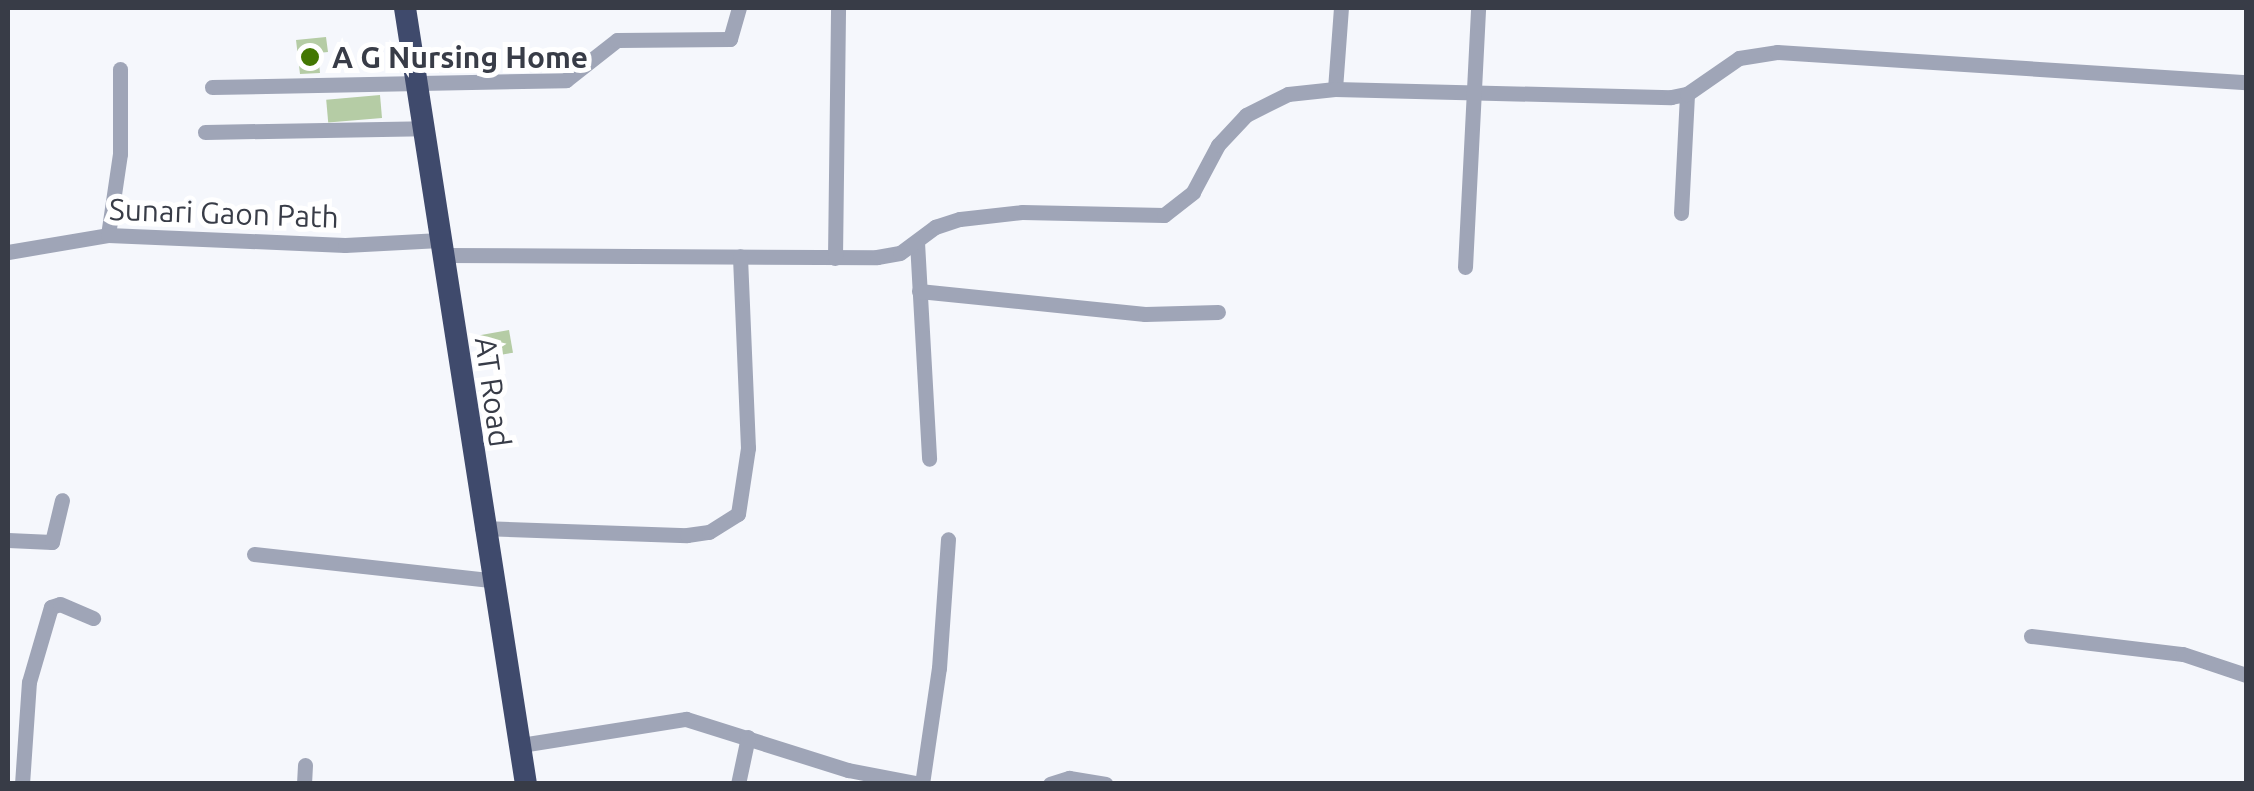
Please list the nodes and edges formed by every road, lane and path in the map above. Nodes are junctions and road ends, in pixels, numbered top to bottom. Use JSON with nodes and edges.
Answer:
{"nodes":[{"id":1,"x":405,"y":8,"type":"edge"},
{"id":2,"x":739,"y":8,"type":"edge"},
{"id":3,"x":838,"y":8,"type":"edge"},
{"id":4,"x":1341,"y":8,"type":"edge"},
{"id":5,"x":1478,"y":8,"type":"edge"},
{"id":6,"x":120,"y":69,"type":"dead end"},
{"id":7,"x":417,"y":82,"type":"junction"},
{"id":8,"x":2246,"y":82,"type":"edge"},
{"id":9,"x":212,"y":87,"type":"dead end"},
{"id":10,"x":1335,"y":89,"type":"junction"},
{"id":11,"x":1474,"y":94,"type":"junction"},
{"id":12,"x":1687,"y":94,"type":"junction"},
{"id":13,"x":424,"y":128,"type":"junction"},
{"id":14,"x":205,"y":132,"type":"dead end"},
{"id":15,"x":1681,"y":213,"type":"dead end"},
{"id":16,"x":108,"y":234,"type":"junction"},
{"id":17,"x":917,"y":242,"type":"junction"},
{"id":18,"x":441,"y":247,"type":"junction"},
{"id":19,"x":8,"y":252,"type":"edge"},
{"id":20,"x":740,"y":256,"type":"junction"},
{"id":21,"x":835,"y":258,"type":"junction"},
{"id":22,"x":1465,"y":267,"type":"dead end"},
{"id":23,"x":919,"y":292,"type":"junction"},
{"id":24,"x":1218,"y":312,"type":"dead end"},
{"id":25,"x":928,"y":459,"type":"dead end"},
{"id":26,"x":62,"y":500,"type":"dead end"},
{"id":27,"x":482,"y":528,"type":"junction"},
{"id":28,"x":948,"y":539,"type":"dead end"},
{"id":29,"x":8,"y":540,"type":"edge"},
{"id":30,"x":254,"y":554,"type":"dead end"},
{"id":31,"x":491,"y":580,"type":"junction"},
{"id":32,"x":93,"y":618,"type":"dead end"},
{"id":33,"x":2030,"y":636,"type":"dead end"},
{"id":34,"x":2246,"y":675,"type":"edge"},
{"id":35,"x":748,"y":737,"type":"junction"},
{"id":36,"x":521,"y":745,"type":"junction"},
{"id":37,"x":305,"y":765,"type":"dead end"},
{"id":38,"x":22,"y":784,"type":"edge"},
{"id":39,"x":304,"y":784,"type":"edge"},
{"id":40,"x":526,"y":784,"type":"edge"},
{"id":41,"x":738,"y":784,"type":"edge"},
{"id":42,"x":921,"y":784,"type":"edge"},
{"id":43,"x":1050,"y":784,"type":"edge"},
{"id":44,"x":1106,"y":784,"type":"edge"}],
"edges":[{"from":1,"to":7,"type":"highway","name":"AT Road"},
{"from":2,"to":7,"type":"street"},
{"from":3,"to":21,"type":"street"},
{"from":4,"to":10,"type":"street"},
{"from":5,"to":11,"type":"street"},
{"from":6,"to":16,"type":"street"},
{"from":7,"to":9,"type":"street"},
{"from":7,"to":13,"type":"highway","name":"AT Road"},
{"from":8,"to":12,"type":"street"},
{"from":10,"to":11,"type":"street","name":"Sunari Gaon Path"},
{"from":10,"to":17,"type":"street","name":"Sunari Gaon Path"},
{"from":11,"to":12,"type":"street","name":"Sunari Gaon Path"},
{"from":11,"to":22,"type":"street"},
{"from":12,"to":15,"type":"street"},
{"from":13,"to":14,"type":"street"},
{"from":13,"to":18,"type":"highway","name":"AT Road"},
{"from":16,"to":18,"type":"street","name":"Sunari Gaon Path"},
{"from":16,"to":19,"type":"street","name":"Sunari Gaon Path"},
{"from":17,"to":21,"type":"street","name":"Sunari Gaon Path"},
{"from":17,"to":23,"type":"street"},
{"from":18,"to":20,"type":"street","name":"Sunari Gaon Path"},
{"from":18,"to":27,"type":"highway","name":"AT Road"},
{"from":20,"to":21,"type":"street","name":"Sunari Gaon Path"},
{"from":20,"to":27,"type":"street"},
{"from":23,"to":24,"type":"street"},
{"from":23,"to":25,"type":"street"},
{"from":26,"to":29,"type":"street"},
{"from":27,"to":31,"type":"highway","name":"AT Road"},
{"from":28,"to":42,"type":"street"},
{"from":30,"to":31,"type":"street"},
{"from":31,"to":36,"type":"highway","name":"AT Road"},
{"from":32,"to":38,"type":"street"},
{"from":33,"to":34,"type":"street"},
{"from":35,"to":36,"type":"street"},
{"from":35,"to":41,"type":"street"},
{"from":35,"to":42,"type":"street"},
{"from":36,"to":40,"type":"highway","name":"AT Road"},
{"from":37,"to":39,"type":"street"},
{"from":43,"to":44,"type":"street"}]}
